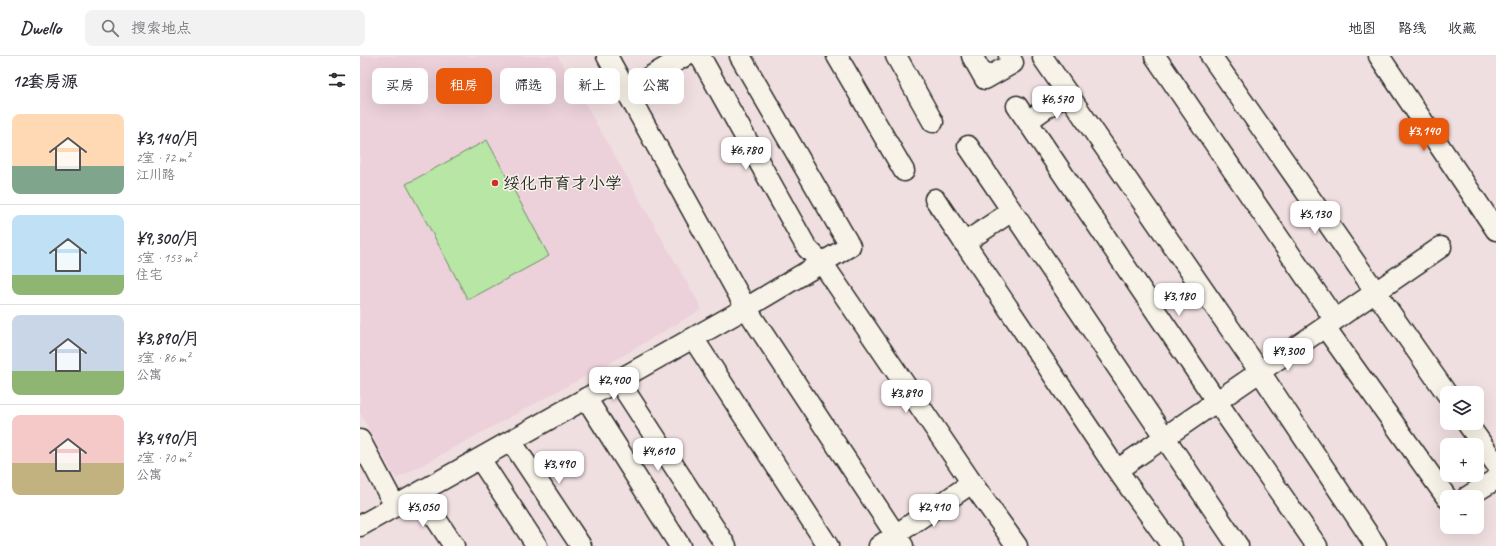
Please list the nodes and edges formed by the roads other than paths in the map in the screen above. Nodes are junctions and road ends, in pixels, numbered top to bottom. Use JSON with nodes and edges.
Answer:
{"nodes":[{"id":1,"x":607,"y":56,"type":"edge"},
{"id":2,"x":685,"y":56,"type":"edge"},
{"id":3,"x":700,"y":56,"type":"edge"},
{"id":4,"x":740,"y":56,"type":"edge"},
{"id":5,"x":837,"y":56,"type":"edge"},
{"id":6,"x":896,"y":56,"type":"edge"},
{"id":7,"x":972,"y":56,"type":"edge"},
{"id":8,"x":1009,"y":56,"type":"edge"},
{"id":9,"x":1155,"y":56,"type":"edge"},
{"id":10,"x":1211,"y":56,"type":"edge"},
{"id":11,"x":1379,"y":56,"type":"edge"},
{"id":12,"x":1043,"y":58,"type":"dead end"},
{"id":13,"x":626,"y":91,"type":"junction"},
{"id":14,"x":1067,"y":93,"type":"junction"},
{"id":15,"x":933,"y":122,"type":"dead end"},
{"id":16,"x":968,"y":146,"type":"dead end"},
{"id":17,"x":904,"y":171,"type":"dead end"},
{"id":18,"x":935,"y":199,"type":"dead end"},
{"id":19,"x":1012,"y":211,"type":"junction"},
{"id":20,"x":1496,"y":230,"type":"edge"},
{"id":21,"x":964,"y":243,"type":"junction"},
{"id":22,"x":1441,"y":247,"type":"dead end"},
{"id":23,"x":823,"y":264,"type":"junction"},
{"id":24,"x":1375,"y":292,"type":"junction"},
{"id":25,"x":746,"y":308,"type":"junction"},
{"id":26,"x":1330,"y":324,"type":"junction"},
{"id":27,"x":693,"y":338,"type":"junction"},
{"id":28,"x":1260,"y":372,"type":"junction"},
{"id":29,"x":618,"y":380,"type":"junction"},
{"id":30,"x":1441,"y":386,"type":"edge"},
{"id":31,"x":586,"y":398,"type":"junction"},
{"id":32,"x":1217,"y":402,"type":"junction"},
{"id":33,"x":1472,"y":430,"type":"edge"},
{"id":34,"x":1164,"y":438,"type":"junction"},
{"id":35,"x":360,"y":440,"type":"edge"},
{"id":36,"x":511,"y":441,"type":"junction"},
{"id":37,"x":480,"y":459,"type":"junction"},
{"id":38,"x":1496,"y":464,"type":"edge"},
{"id":39,"x":1117,"y":470,"type":"junction"},
{"id":40,"x":1496,"y":479,"type":"edge"},
{"id":41,"x":972,"y":483,"type":"junction"},
{"id":42,"x":1442,"y":490,"type":"edge"},
{"id":43,"x":1478,"y":490,"type":"edge"},
{"id":44,"x":420,"y":493,"type":"junction"},
{"id":45,"x":395,"y":506,"type":"junction"},
{"id":46,"x":360,"y":526,"type":"edge"},
{"id":47,"x":899,"y":540,"type":"edge"},
{"id":48,"x":454,"y":546,"type":"edge"},
{"id":49,"x":537,"y":546,"type":"edge"},
{"id":50,"x":581,"y":546,"type":"edge"},
{"id":51,"x":680,"y":546,"type":"edge"},
{"id":52,"x":726,"y":546,"type":"edge"},
{"id":53,"x":828,"y":546,"type":"edge"},
{"id":54,"x":879,"y":546,"type":"edge"},
{"id":55,"x":1017,"y":546,"type":"edge"},
{"id":56,"x":1172,"y":546,"type":"edge"},
{"id":57,"x":1238,"y":546,"type":"edge"},
{"id":58,"x":1317,"y":546,"type":"edge"},
{"id":59,"x":1376,"y":546,"type":"edge"}],
"edges":[{"from":1,"to":13,"type":"street"},
{"from":2,"to":13,"type":"street"},
{"from":3,"to":23,"type":"street"},
{"from":4,"to":23,"type":"street"},
{"from":5,"to":17,"type":"street"},
{"from":6,"to":15,"type":"street"},
{"from":7,"to":8,"type":"street"},
{"from":9,"to":26,"type":"street"},
{"from":10,"to":24,"type":"street"},
{"from":11,"to":20,"type":"street"},
{"from":12,"to":14,"type":"street"},
{"from":13,"to":25,"type":"street"},
{"from":14,"to":28,"type":"street"},
{"from":14,"to":32,"type":"street"},
{"from":16,"to":19,"type":"street"},
{"from":18,"to":21,"type":"street"},
{"from":19,"to":21,"type":"street"},
{"from":19,"to":34,"type":"street"},
{"from":21,"to":39,"type":"street"},
{"from":22,"to":24,"type":"street"},
{"from":23,"to":25,"type":"street"},
{"from":23,"to":41,"type":"street"},
{"from":24,"to":26,"type":"street"},
{"from":24,"to":30,"type":"street"},
{"from":25,"to":27,"type":"street"},
{"from":25,"to":47,"type":"street"},
{"from":26,"to":28,"type":"street"},
{"from":26,"to":42,"type":"street"},
{"from":27,"to":29,"type":"street"},
{"from":27,"to":53,"type":"street"},
{"from":28,"to":32,"type":"street"},
{"from":28,"to":59,"type":"street"},
{"from":29,"to":31,"type":"street"},
{"from":29,"to":52,"type":"street"},
{"from":31,"to":36,"type":"street"},
{"from":31,"to":51,"type":"street"},
{"from":32,"to":34,"type":"street"},
{"from":32,"to":58,"type":"street"},
{"from":33,"to":38,"type":"street"},
{"from":34,"to":39,"type":"street"},
{"from":34,"to":57,"type":"street"},
{"from":35,"to":45,"type":"street"},
{"from":36,"to":37,"type":"street"},
{"from":36,"to":50,"type":"street"},
{"from":37,"to":44,"type":"street"},
{"from":37,"to":49,"type":"street"},
{"from":39,"to":56,"type":"street"},
{"from":40,"to":43,"type":"street"},
{"from":41,"to":47,"type":"street"},
{"from":41,"to":55,"type":"street"},
{"from":44,"to":45,"type":"street"},
{"from":44,"to":48,"type":"street"},
{"from":45,"to":46,"type":"street"},
{"from":47,"to":54,"type":"street"}]}
